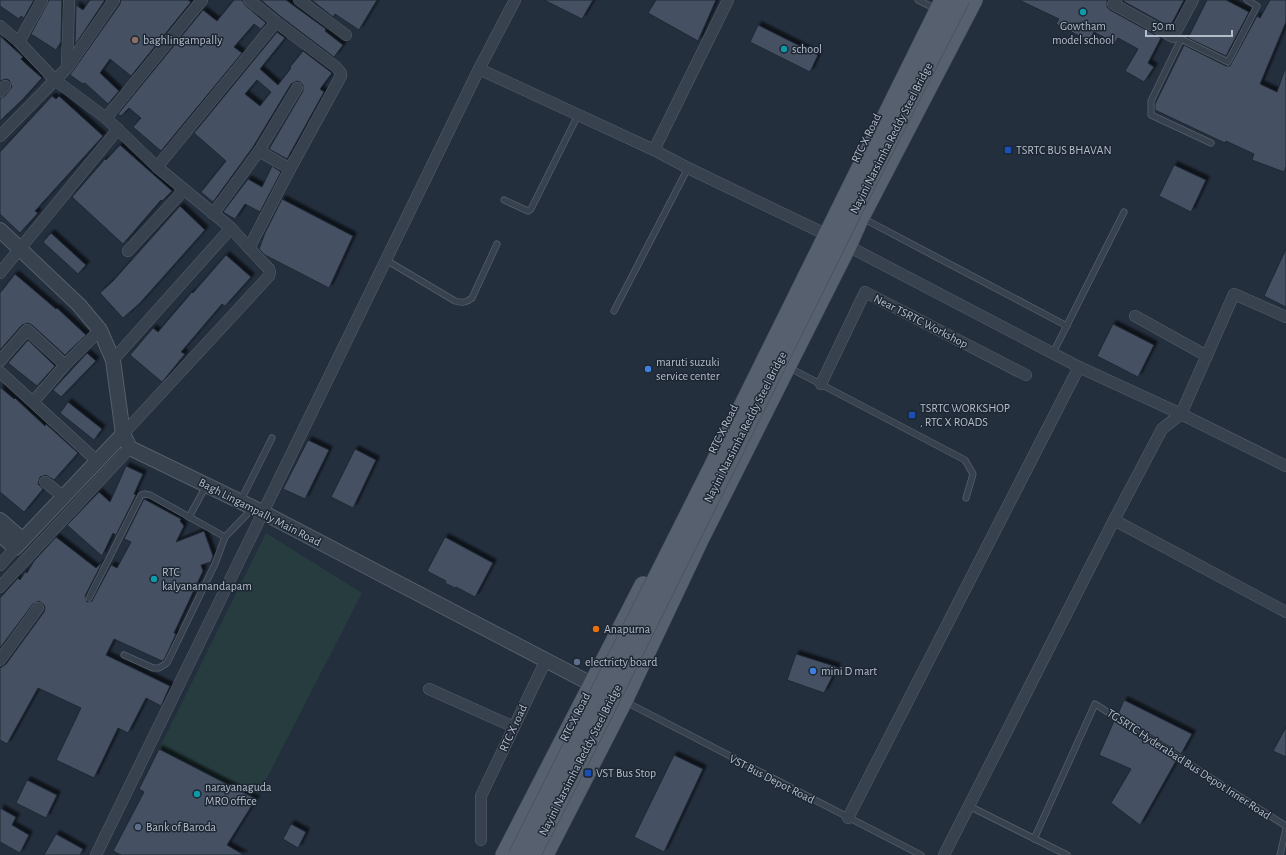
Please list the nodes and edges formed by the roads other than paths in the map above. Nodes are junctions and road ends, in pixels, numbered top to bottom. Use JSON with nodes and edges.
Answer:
{"nodes":[{"id":1,"x":42,"y":0,"type":"edge"},
{"id":2,"x":69,"y":0,"type":"edge"},
{"id":3,"x":114,"y":0,"type":"edge"},
{"id":4,"x":202,"y":0,"type":"edge"},
{"id":5,"x":249,"y":0,"type":"edge"},
{"id":6,"x":299,"y":0,"type":"edge"},
{"id":7,"x":515,"y":0,"type":"edge"},
{"id":8,"x":728,"y":0,"type":"edge"},
{"id":9,"x":961,"y":0,"type":"edge"},
{"id":10,"x":974,"y":0,"type":"edge"},
{"id":11,"x":1116,"y":0,"type":"edge"},
{"id":12,"x":1193,"y":0,"type":"edge"},
{"id":13,"x":1247,"y":0,"type":"edge"},
{"id":14,"x":932,"y":2,"type":"edge"},
{"id":15,"x":276,"y":22,"type":"junction"},
{"id":16,"x":0,"y":26,"type":"edge"},
{"id":17,"x":346,"y":35,"type":"dead end"},
{"id":18,"x":19,"y":42,"type":"junction"},
{"id":19,"x":67,"y":68,"type":"junction"},
{"id":20,"x":479,"y":69,"type":"junction"},
{"id":21,"x":55,"y":80,"type":"junction"},
{"id":22,"x":297,"y":88,"type":"dead end"},
{"id":23,"x":578,"y":115,"type":"junction"},
{"id":24,"x":106,"y":118,"type":"junction"},
{"id":25,"x":118,"y":130,"type":"junction"},
{"id":26,"x":0,"y":136,"type":"edge"},
{"id":27,"x":1211,"y":143,"type":"dead end"},
{"id":28,"x":654,"y":150,"type":"junction"},
{"id":29,"x":259,"y":151,"type":"junction"},
{"id":30,"x":157,"y":167,"type":"junction"},
{"id":31,"x":688,"y":168,"type":"junction"},
{"id":32,"x":290,"y":169,"type":"junction"},
{"id":33,"x":184,"y":190,"type":"junction"},
{"id":34,"x":504,"y":200,"type":"dead end"},
{"id":35,"x":1124,"y":212,"type":"dead end"},
{"id":36,"x":213,"y":214,"type":"junction"},
{"id":37,"x":860,"y":218,"type":"junction"},
{"id":38,"x":231,"y":228,"type":"junction"},
{"id":39,"x":0,"y":230,"type":"edge"},
{"id":40,"x":821,"y":232,"type":"junction"},
{"id":41,"x":497,"y":244,"type":"dead end"},
{"id":42,"x":848,"y":246,"type":"junction"},
{"id":43,"x":20,"y":248,"type":"junction"},
{"id":44,"x":249,"y":248,"type":"junction"},
{"id":45,"x":128,"y":251,"type":"dead end"},
{"id":46,"x":385,"y":260,"type":"junction"},
{"id":47,"x":0,"y":273,"type":"edge"},
{"id":48,"x":614,"y":311,"type":"dead end"},
{"id":49,"x":1135,"y":316,"type":"dead end"},
{"id":50,"x":1286,"y":317,"type":"edge"},
{"id":51,"x":1067,"y":326,"type":"junction"},
{"id":52,"x":100,"y":330,"type":"junction"},
{"id":53,"x":1053,"y":354,"type":"junction"},
{"id":54,"x":1207,"y":356,"type":"junction"},
{"id":55,"x":113,"y":360,"type":"junction"},
{"id":56,"x":0,"y":361,"type":"edge"},
{"id":57,"x":65,"y":365,"type":"junction"},
{"id":58,"x":788,"y":367,"type":"junction"},
{"id":59,"x":1079,"y":367,"type":"junction"},
{"id":60,"x":0,"y":372,"type":"edge"},
{"id":61,"x":1026,"y":375,"type":"dead end"},
{"id":62,"x":821,"y":384,"type":"junction"},
{"id":63,"x":33,"y":402,"type":"junction"},
{"id":64,"x":1181,"y":414,"type":"junction"},
{"id":65,"x":123,"y":434,"type":"junction"},
{"id":66,"x":272,"y":438,"type":"dead end"},
{"id":67,"x":130,"y":448,"type":"junction"},
{"id":68,"x":97,"y":461,"type":"junction"},
{"id":69,"x":1286,"y":466,"type":"edge"},
{"id":70,"x":45,"y":482,"type":"dead end"},
{"id":71,"x":206,"y":485,"type":"junction"},
{"id":72,"x":63,"y":496,"type":"junction"},
{"id":73,"x":966,"y":498,"type":"dead end"},
{"id":74,"x":240,"y":502,"type":"junction"},
{"id":75,"x":258,"y":510,"type":"junction"},
{"id":76,"x":189,"y":517,"type":"junction"},
{"id":77,"x":0,"y":520,"type":"edge"},
{"id":78,"x":1114,"y":520,"type":"junction"},
{"id":79,"x":0,"y":534,"type":"edge"},
{"id":80,"x":226,"y":537,"type":"junction"},
{"id":81,"x":18,"y":543,"type":"junction"},
{"id":82,"x":0,"y":565,"type":"edge"},
{"id":83,"x":0,"y":587,"type":"edge"},
{"id":84,"x":89,"y":598,"type":"dead end"},
{"id":85,"x":38,"y":608,"type":"dead end"},
{"id":86,"x":1286,"y":612,"type":"edge"},
{"id":87,"x":124,"y":655,"type":"dead end"},
{"id":88,"x":0,"y":660,"type":"edge"},
{"id":89,"x":546,"y":660,"type":"junction"},
{"id":90,"x":592,"y":684,"type":"junction"},
{"id":91,"x":429,"y":689,"type":"dead end"},
{"id":92,"x":624,"y":701,"type":"junction"},
{"id":93,"x":514,"y":727,"type":"junction"},
{"id":94,"x":969,"y":806,"type":"junction"},
{"id":95,"x":848,"y":818,"type":"junction"},
{"id":96,"x":1286,"y":826,"type":"edge"},
{"id":97,"x":1286,"y":829,"type":"edge"},
{"id":98,"x":1034,"y":839,"type":"junction"},
{"id":99,"x":481,"y":840,"type":"dead end"},
{"id":100,"x":96,"y":855,"type":"edge"},
{"id":101,"x":504,"y":855,"type":"edge"},
{"id":102,"x":517,"y":855,"type":"edge"},
{"id":103,"x":532,"y":855,"type":"edge"},
{"id":104,"x":545,"y":855,"type":"edge"},
{"id":105,"x":921,"y":855,"type":"edge"},
{"id":106,"x":944,"y":855,"type":"edge"},
{"id":107,"x":1067,"y":855,"type":"edge"},
{"id":108,"x":1280,"y":855,"type":"edge"}],
"edges":[{"from":1,"to":18,"type":"street"},
{"from":2,"to":19,"type":"street"},
{"from":3,"to":19,"type":"street"},
{"from":4,"to":24,"type":"street"},
{"from":5,"to":15,"type":"street"},
{"from":6,"to":17,"type":"street"},
{"from":7,"to":20,"type":"street"},
{"from":8,"to":28,"type":"street"},
{"from":9,"to":103,"type":"main road","name":"Nayini Narsimha Reddy Steel Bridge","bridge":true},
{"from":10,"to":37,"type":"main road"},
{"from":11,"to":12,"type":"street"},
{"from":13,"to":27,"type":"lane"},
{"from":14,"to":40,"type":"main road","name":"RTC X Road"},
{"from":14,"to":102,"type":"main road","name":"Nayini Narsimha Reddy Steel Bridge","bridge":true},
{"from":15,"to":30,"type":"street"},
{"from":15,"to":32,"type":"street"},
{"from":16,"to":18,"type":"street"},
{"from":18,"to":21,"type":"street"},
{"from":19,"to":21,"type":"street"},
{"from":20,"to":23,"type":"street"},
{"from":20,"to":46,"type":"street"},
{"from":21,"to":24,"type":"street"},
{"from":21,"to":26,"type":"street"},
{"from":22,"to":29,"type":"street"},
{"from":23,"to":28,"type":"street"},
{"from":23,"to":34,"type":"lane"},
{"from":24,"to":25,"type":"street"},
{"from":25,"to":30,"type":"street"},
{"from":25,"to":43,"type":"street"},
{"from":28,"to":31,"type":"street"},
{"from":29,"to":32,"type":"street"},
{"from":29,"to":36,"type":"street"},
{"from":30,"to":33,"type":"street"},
{"from":31,"to":40,"type":"street"},
{"from":31,"to":48,"type":"lane"},
{"from":32,"to":44,"type":"street"},
{"from":33,"to":36,"type":"street"},
{"from":33,"to":45,"type":"street"},
{"from":35,"to":51,"type":"lane"},
{"from":36,"to":38,"type":"street"},
{"from":37,"to":42,"type":"main road"},
{"from":37,"to":51,"type":"lane"},
{"from":38,"to":44,"type":"street"},
{"from":38,"to":55,"type":"street"},
{"from":39,"to":43,"type":"street"},
{"from":40,"to":42,"type":"street"},
{"from":40,"to":90,"type":"main road","name":"RTC X Road"},
{"from":41,"to":46,"type":"lane"},
{"from":42,"to":53,"type":"street"},
{"from":42,"to":58,"type":"main road"},
{"from":43,"to":47,"type":"street"},
{"from":43,"to":52,"type":"street"},
{"from":44,"to":65,"type":"street"},
{"from":46,"to":75,"type":"street"},
{"from":49,"to":54,"type":"street"},
{"from":50,"to":54,"type":"street"},
{"from":51,"to":53,"type":"lane"},
{"from":52,"to":55,"type":"street"},
{"from":52,"to":57,"type":"street"},
{"from":53,"to":59,"type":"street"},
{"from":54,"to":64,"type":"street"},
{"from":55,"to":65,"type":"street"},
{"from":56,"to":57,"type":"street"},
{"from":57,"to":63,"type":"street"},
{"from":58,"to":62,"type":"lane"},
{"from":58,"to":92,"type":"main road"},
{"from":59,"to":64,"type":"street"},
{"from":59,"to":95,"type":"street"},
{"from":60,"to":63,"type":"street"},
{"from":61,"to":62,"type":"street","name":"Near TSRTC Workshop"},
{"from":62,"to":73,"type":"lane"},
{"from":63,"to":68,"type":"street"},
{"from":64,"to":69,"type":"street"},
{"from":64,"to":78,"type":"street"},
{"from":65,"to":67,"type":"street"},
{"from":65,"to":68,"type":"street"},
{"from":66,"to":74,"type":"lane"},
{"from":67,"to":71,"type":"street","name":"Bagh Lingampally Main Road"},
{"from":67,"to":83,"type":"street"},
{"from":68,"to":72,"type":"street"},
{"from":70,"to":72,"type":"street"},
{"from":71,"to":74,"type":"street","name":"Bagh Lingampally Main Road"},
{"from":71,"to":76,"type":"lane"},
{"from":72,"to":81,"type":"street"},
{"from":74,"to":75,"type":"street","name":"Bagh Lingampally Main Road"},
{"from":75,"to":80,"type":"lane"},
{"from":75,"to":89,"type":"street","name":"Bagh Lingampally Main Road"},
{"from":75,"to":100,"type":"street"},
{"from":76,"to":80,"type":"lane"},
{"from":76,"to":84,"type":"lane"},
{"from":77,"to":81,"type":"street"},
{"from":78,"to":86,"type":"street"},
{"from":78,"to":94,"type":"street"},
{"from":79,"to":81,"type":"street"},
{"from":80,"to":87,"type":"lane"},
{"from":81,"to":82,"type":"street"},
{"from":85,"to":88,"type":"street"},
{"from":89,"to":90,"type":"street","name":"Bagh Lingampally Main Road"},
{"from":89,"to":93,"type":"street","name":"RTC X road"},
{"from":90,"to":92,"type":"street","name":"Bagh Lingampally Main Road"},
{"from":90,"to":101,"type":"main road","name":"RTC X Road"},
{"from":91,"to":93,"type":"street"},
{"from":92,"to":95,"type":"lane","name":"VST Bus Depot Road"},
{"from":92,"to":104,"type":"main road"},
{"from":93,"to":99,"type":"street","name":"RTC X road"},
{"from":94,"to":98,"type":"lane"},
{"from":94,"to":106,"type":"street"},
{"from":95,"to":105,"type":"lane","name":"VST Bus Depot Road"},
{"from":96,"to":98,"type":"lane","name":"TGSRTC Hyderabad Bus Depot Inner Road"},
{"from":97,"to":108,"type":"lane"},
{"from":98,"to":107,"type":"lane"}]}
